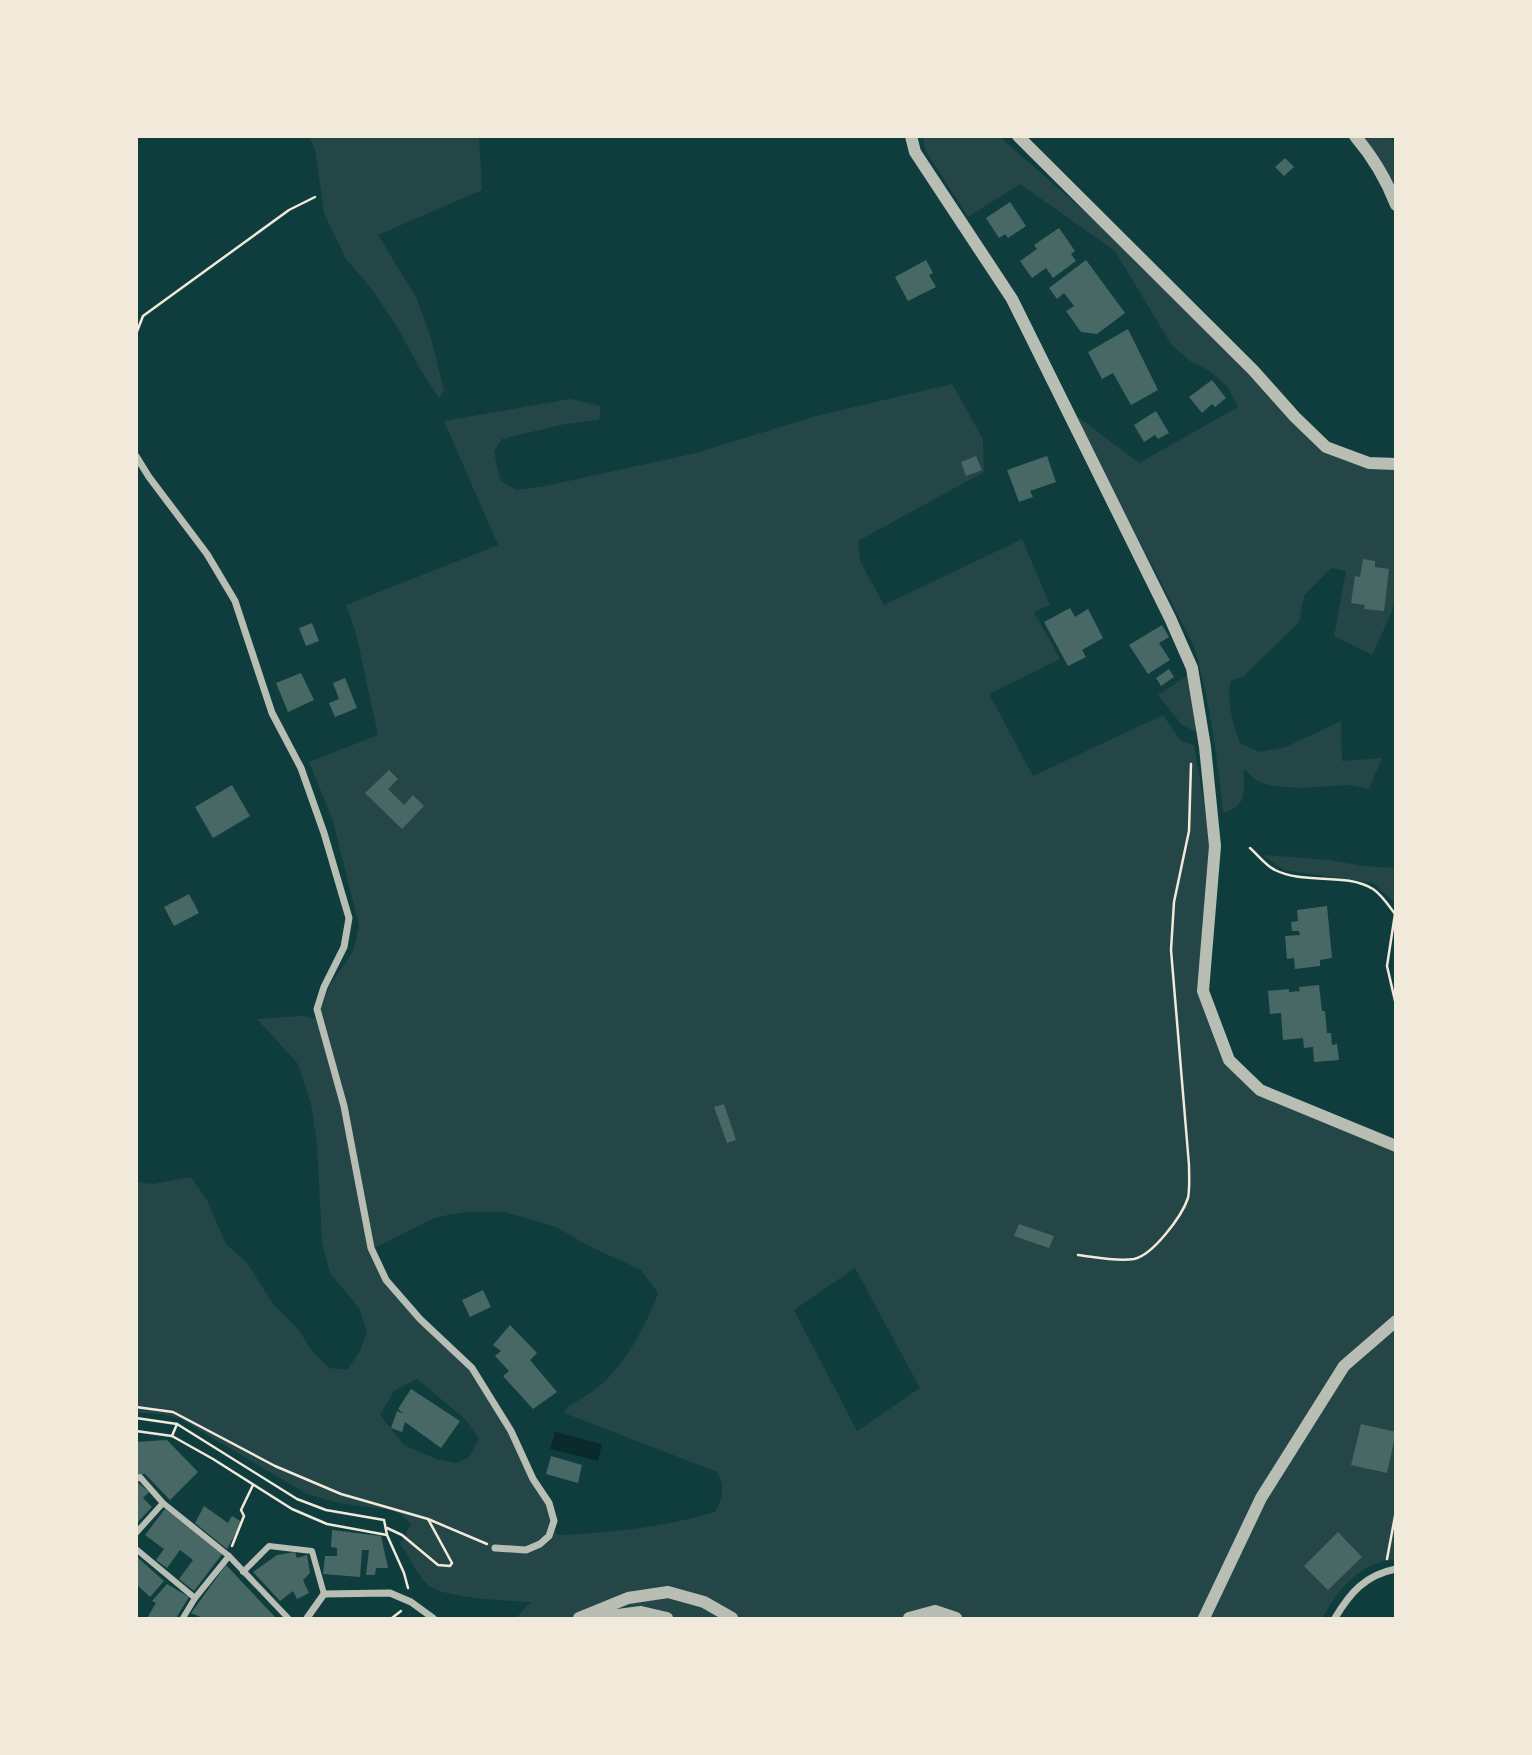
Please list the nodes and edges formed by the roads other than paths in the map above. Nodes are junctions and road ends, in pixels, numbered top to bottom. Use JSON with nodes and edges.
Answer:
{"nodes":[{"id":1,"x":911,"y":136,"type":"edge"},
{"id":2,"x":1018,"y":136,"type":"edge"},
{"id":3,"x":1355,"y":136,"type":"edge"},
{"id":4,"x":1395,"y":205,"type":"edge"},
{"id":5,"x":136,"y":456,"type":"edge"},
{"id":6,"x":1395,"y":464,"type":"edge"},
{"id":7,"x":1395,"y":1146,"type":"edge"},
{"id":8,"x":1395,"y":1321,"type":"edge"},
{"id":9,"x":136,"y":1479,"type":"edge"},
{"id":10,"x":163,"y":1503,"type":"junction"},
{"id":11,"x":136,"y":1533,"type":"edge"},
{"id":12,"x":495,"y":1548,"type":"road end"},
{"id":13,"x":136,"y":1549,"type":"edge"},
{"id":14,"x":229,"y":1556,"type":"junction"},
{"id":15,"x":1395,"y":1569,"type":"edge"},
{"id":16,"x":243,"y":1572,"type":"junction"},
{"id":17,"x":324,"y":1594,"type":"junction"},
{"id":18,"x":195,"y":1598,"type":"junction"},
{"id":19,"x":183,"y":1619,"type":"edge"},
{"id":20,"x":288,"y":1619,"type":"edge"},
{"id":21,"x":307,"y":1619,"type":"edge"},
{"id":22,"x":433,"y":1619,"type":"edge"},
{"id":23,"x":579,"y":1619,"type":"edge"},
{"id":24,"x":586,"y":1619,"type":"edge"},
{"id":25,"x":667,"y":1619,"type":"edge"},
{"id":26,"x":732,"y":1619,"type":"edge"},
{"id":27,"x":909,"y":1619,"type":"edge"},
{"id":28,"x":956,"y":1619,"type":"edge"},
{"id":29,"x":1204,"y":1619,"type":"edge"},
{"id":30,"x":1335,"y":1619,"type":"edge"}],
"edges":[{"from":1,"to":7,"type":"street"},
{"from":2,"to":6,"type":"street"},
{"from":3,"to":4,"type":"street"},
{"from":5,"to":12,"type":"street"},
{"from":8,"to":29,"type":"street"},
{"from":9,"to":10,"type":"street"},
{"from":10,"to":11,"type":"street"},
{"from":10,"to":14,"type":"street"},
{"from":13,"to":18,"type":"street"},
{"from":14,"to":16,"type":"street"},
{"from":14,"to":18,"type":"street"},
{"from":15,"to":30,"type":"street"},
{"from":16,"to":17,"type":"street"},
{"from":16,"to":20,"type":"street"},
{"from":17,"to":21,"type":"street"},
{"from":17,"to":22,"type":"street"},
{"from":18,"to":19,"type":"street"},
{"from":23,"to":26,"type":"street"},
{"from":24,"to":25,"type":"street"},
{"from":27,"to":28,"type":"street"}]}
